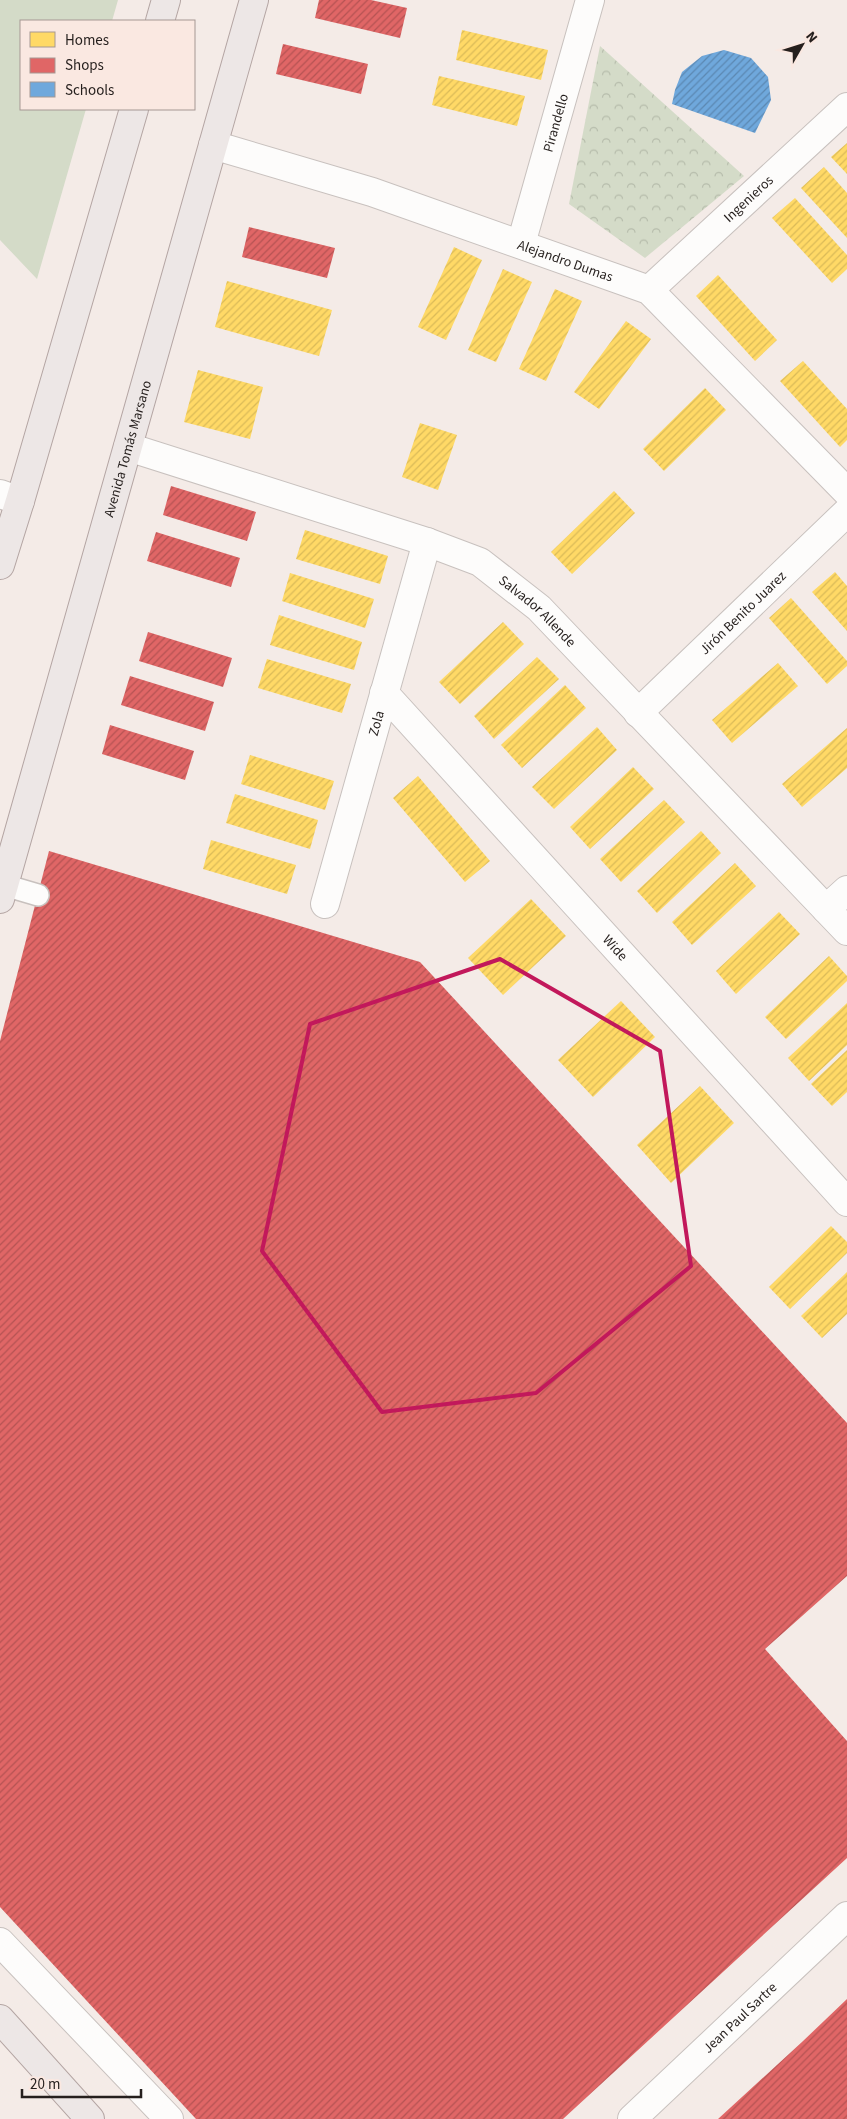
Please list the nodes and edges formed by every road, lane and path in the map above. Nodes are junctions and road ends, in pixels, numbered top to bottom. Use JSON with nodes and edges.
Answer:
{"nodes":[{"id":1,"x":166,"y":0,"type":"edge"},
{"id":2,"x":254,"y":0,"type":"edge"},
{"id":3,"x":590,"y":0,"type":"edge"},
{"id":4,"x":160,"y":20,"type":"edge"},
{"id":5,"x":847,"y":107,"type":"edge"},
{"id":6,"x":134,"y":110,"type":"edge"},
{"id":7,"x":213,"y":145,"type":"junction"},
{"id":8,"x":521,"y":244,"type":"junction"},
{"id":9,"x":649,"y":290,"type":"junction"},
{"id":10,"x":128,"y":448,"type":"junction"},
{"id":11,"x":847,"y":492,"type":"edge"},
{"id":12,"x":10,"y":498,"type":"edge"},
{"id":13,"x":847,"y":512,"type":"edge"},
{"id":14,"x":426,"y":542,"type":"junction"},
{"id":15,"x":0,"y":565,"type":"edge"},
{"id":16,"x":384,"y":693,"type":"junction"},
{"id":17,"x":638,"y":713,"type":"junction"},
{"id":18,"x":847,"y":890,"type":"edge"},
{"id":19,"x":2,"y":892,"type":"edge"},
{"id":20,"x":38,"y":895,"type":"dead end"},
{"id":21,"x":325,"y":904,"type":"dead end"},
{"id":22,"x":826,"y":908,"type":"junction"},
{"id":23,"x":847,"y":931,"type":"edge"},
{"id":24,"x":847,"y":1202,"type":"edge"},
{"id":25,"x":847,"y":1916,"type":"edge"},
{"id":26,"x":0,"y":1942,"type":"edge"},
{"id":27,"x":0,"y":2019,"type":"edge"},
{"id":28,"x":90,"y":2119,"type":"edge"},
{"id":29,"x":169,"y":2119,"type":"edge"},
{"id":30,"x":632,"y":2119,"type":"edge"}],
"edges":[{"from":1,"to":4,"type":"main road"},
{"from":2,"to":7,"type":"main road","name":"Avenida Tomás Marsano"},
{"from":3,"to":8,"type":"street","name":"Pirandello"},
{"from":5,"to":9,"type":"street","name":"Ingenieros"},
{"from":6,"to":12,"type":"main road"},
{"from":7,"to":8,"type":"street","name":"Alejandro Dumas"},
{"from":7,"to":10,"type":"main road","name":"Avenida Tomás Marsano"},
{"from":8,"to":9,"type":"street","name":"Alejandro Dumas"},
{"from":9,"to":11,"type":"street","name":"Alejandro Dumas"},
{"from":10,"to":14,"type":"street","name":"Salvador Allende"},
{"from":10,"to":19,"type":"main road","name":"Avenida Tomás Marsano"},
{"from":12,"to":15,"type":"main road"},
{"from":13,"to":17,"type":"street","name":"Jirón Benito Juarez"},
{"from":14,"to":16,"type":"street","name":"Zola"},
{"from":14,"to":17,"type":"street","name":"Salvador Allende"},
{"from":16,"to":21,"type":"street","name":"Zola"},
{"from":16,"to":24,"type":"street","name":"Wide"},
{"from":17,"to":22,"type":"street","name":"Salvador Allende"},
{"from":18,"to":22,"type":"street"},
{"from":19,"to":20,"type":"lane"},
{"from":22,"to":23,"type":"street","name":"Salvador Allende"},
{"from":25,"to":30,"type":"street","name":"Jean Paul Sartre"},
{"from":26,"to":29,"type":"street"},
{"from":27,"to":28,"type":"main road"}]}
